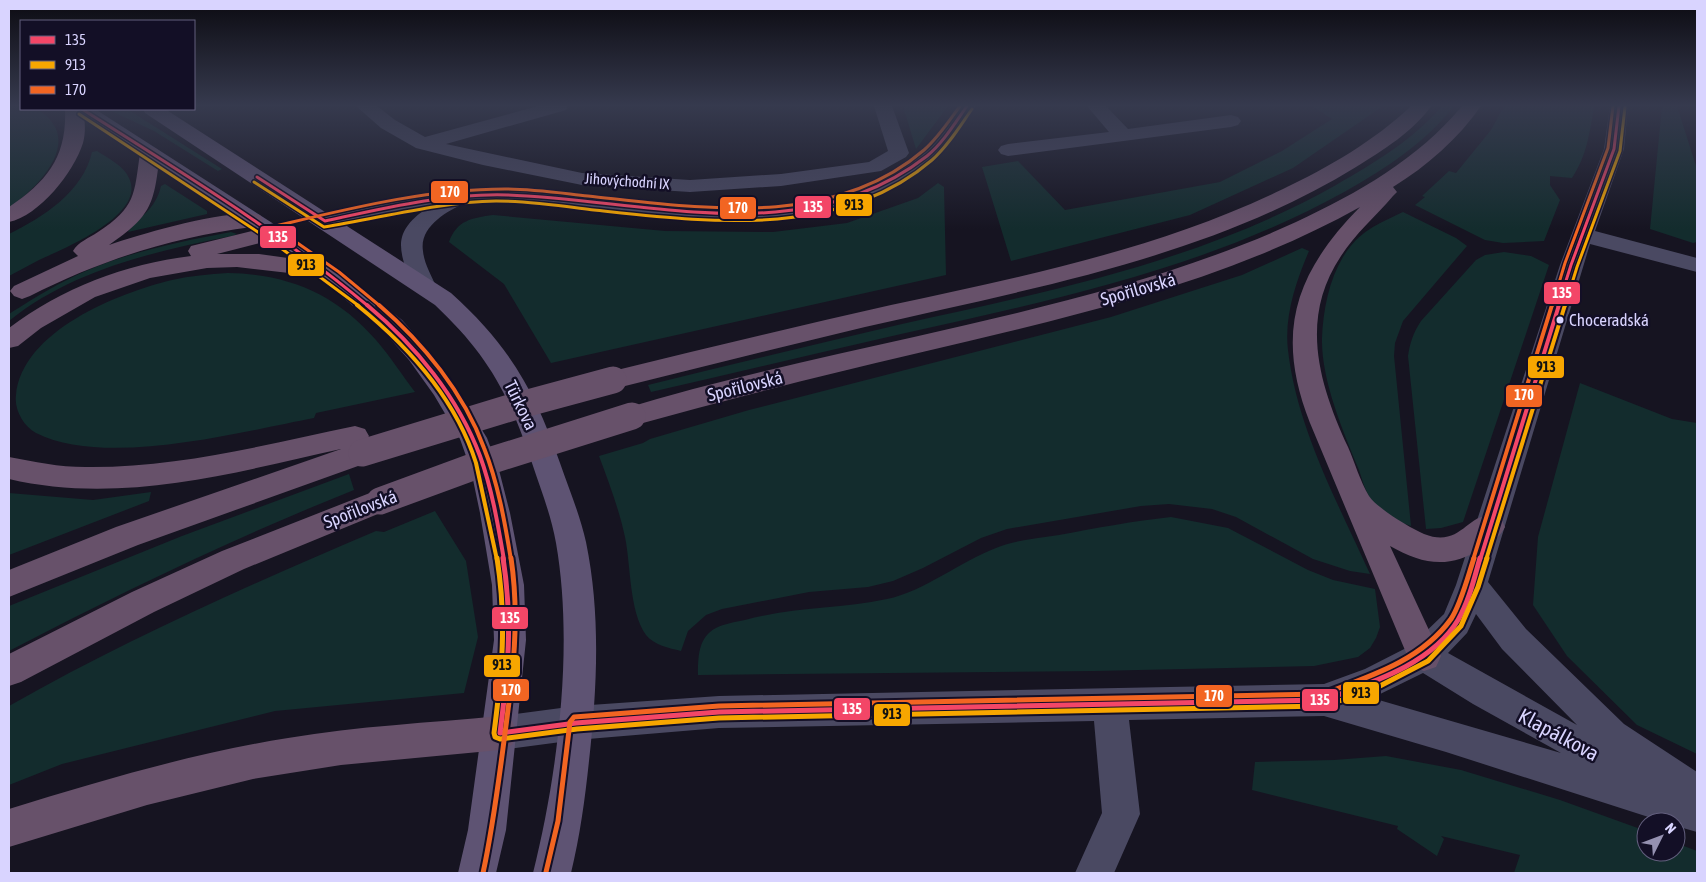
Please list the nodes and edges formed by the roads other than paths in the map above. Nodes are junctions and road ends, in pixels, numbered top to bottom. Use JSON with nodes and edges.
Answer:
{"nodes":[{"id":1,"x":70,"y":147,"type":"edge"},
{"id":2,"x":141,"y":147,"type":"edge"},
{"id":3,"x":211,"y":147,"type":"edge"},
{"id":4,"x":436,"y":147,"type":"edge"},
{"id":5,"x":897,"y":147,"type":"edge"},
{"id":6,"x":935,"y":147,"type":"edge"},
{"id":7,"x":1031,"y":147,"type":"edge"},
{"id":8,"x":1371,"y":147,"type":"edge"},
{"id":9,"x":1433,"y":147,"type":"edge"},
{"id":10,"x":1614,"y":147,"type":"edge"},
{"id":11,"x":1008,"y":150,"type":"dead end"},
{"id":12,"x":150,"y":153,"type":"junction"},
{"id":13,"x":1408,"y":168,"type":"junction"},
{"id":14,"x":463,"y":197,"type":"junction"},
{"id":15,"x":9,"y":216,"type":"edge"},
{"id":16,"x":252,"y":220,"type":"junction"},
{"id":17,"x":325,"y":221,"type":"junction"},
{"id":18,"x":272,"y":233,"type":"junction"},
{"id":19,"x":1583,"y":235,"type":"junction"},
{"id":20,"x":1697,"y":265,"type":"edge"},
{"id":21,"x":324,"y":270,"type":"junction"},
{"id":22,"x":109,"y":284,"type":"junction"},
{"id":23,"x":424,"y":286,"type":"junction"},
{"id":24,"x":15,"y":295,"type":"edge"},
{"id":25,"x":9,"y":340,"type":"edge"},
{"id":26,"x":359,"y":445,"type":"junction"},
{"id":27,"x":9,"y":468,"type":"edge"},
{"id":28,"x":1356,"y":501,"type":"junction"},
{"id":29,"x":1490,"y":527,"type":"junction"},
{"id":30,"x":9,"y":584,"type":"edge"},
{"id":31,"x":1472,"y":585,"type":"junction"},
{"id":32,"x":1424,"y":656,"type":"junction"},
{"id":33,"x":9,"y":671,"type":"edge"},
{"id":34,"x":1324,"y":700,"type":"junction"},
{"id":35,"x":1110,"y":705,"type":"junction"},
{"id":36,"x":576,"y":723,"type":"junction"},
{"id":37,"x":500,"y":733,"type":"junction"},
{"id":38,"x":1697,"y":793,"type":"edge"},
{"id":39,"x":1697,"y":804,"type":"edge"},
{"id":40,"x":1697,"y":814,"type":"edge"},
{"id":41,"x":9,"y":828,"type":"edge"},
{"id":42,"x":477,"y":873,"type":"edge"},
{"id":43,"x":552,"y":873,"type":"edge"},
{"id":44,"x":1094,"y":873,"type":"edge"}],
"edges":[{"from":1,"to":15,"type":"highway"},
{"from":2,"to":12,"type":"main road"},
{"from":3,"to":17,"type":"main road","name":"Türkova"},
{"from":4,"to":5,"type":"street","name":"Jihovýchodní IX"},
{"from":6,"to":14,"type":"street"},
{"from":7,"to":11,"type":"street"},
{"from":8,"to":26,"type":"highway","name":"Spořilovská","bridge":true},
{"from":9,"to":13,"type":"highway","name":"Spořilovská"},
{"from":10,"to":19,"type":"street"},
{"from":12,"to":16,"type":"main road"},
{"from":12,"to":24,"type":"highway"},
{"from":13,"to":28,"type":"highway"},
{"from":13,"to":33,"type":"highway","name":"Spořilovská","bridge":true},
{"from":14,"to":17,"type":"street"},
{"from":14,"to":23,"type":"street"},
{"from":16,"to":17,"type":"main road"},
{"from":16,"to":18,"type":"main road"},
{"from":16,"to":24,"type":"highway"},
{"from":17,"to":18,"type":"main road"},
{"from":17,"to":23,"type":"main road","name":"Türkova"},
{"from":18,"to":21,"type":"main road"},
{"from":18,"to":22,"type":"highway"},
{"from":19,"to":20,"type":"street"},
{"from":19,"to":29,"type":"street"},
{"from":21,"to":22,"type":"highway"},
{"from":21,"to":37,"type":"main road"},
{"from":22,"to":25,"type":"highway"},
{"from":23,"to":36,"type":"main road","name":"Türkova"},
{"from":26,"to":27,"type":"highway"},
{"from":26,"to":30,"type":"highway","name":"Spořilovská"},
{"from":28,"to":29,"type":"highway"},
{"from":28,"to":32,"type":"highway"},
{"from":29,"to":31,"type":"street"},
{"from":31,"to":32,"type":"street"},
{"from":31,"to":38,"type":"street"},
{"from":32,"to":34,"type":"street"},
{"from":32,"to":39,"type":"street","name":"Klapálkova"},
{"from":34,"to":35,"type":"street"},
{"from":34,"to":40,"type":"street"},
{"from":35,"to":36,"type":"street"},
{"from":35,"to":44,"type":"street"},
{"from":36,"to":37,"type":"street"},
{"from":36,"to":43,"type":"main road","name":"Türkova"},
{"from":37,"to":41,"type":"highway"},
{"from":37,"to":42,"type":"main road"}]}
